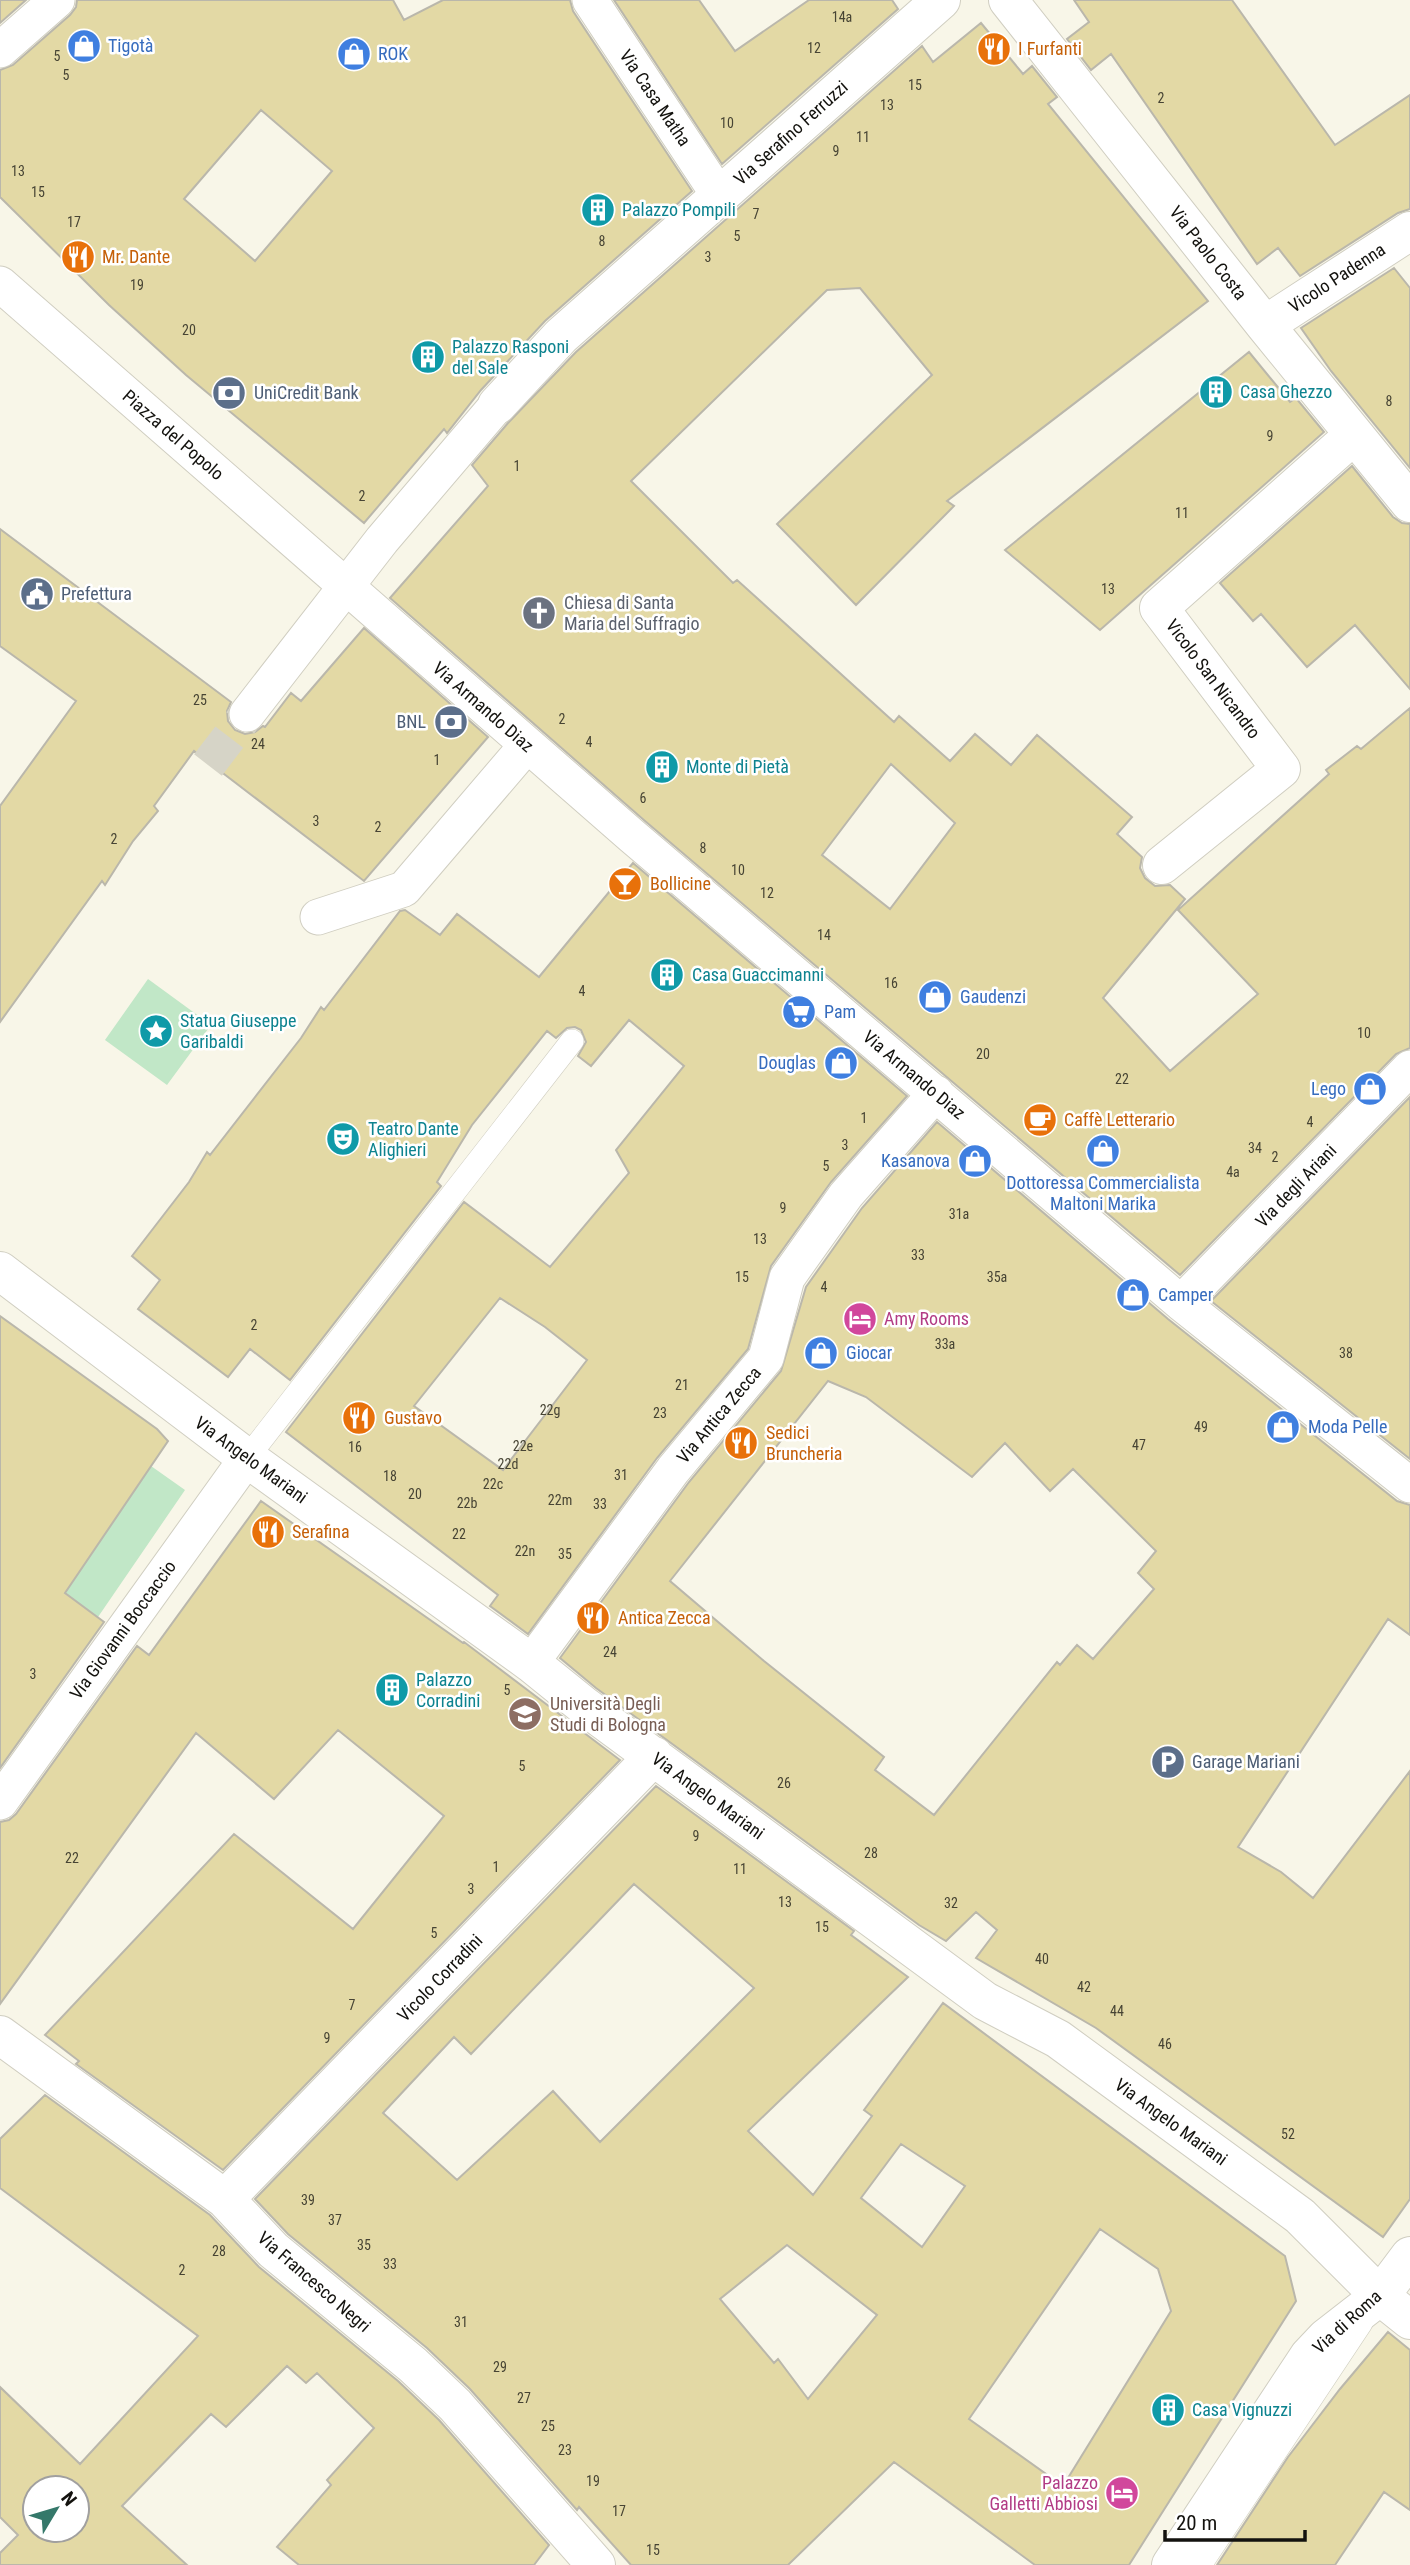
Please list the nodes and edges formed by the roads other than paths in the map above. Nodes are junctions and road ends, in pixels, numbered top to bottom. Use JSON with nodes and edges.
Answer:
{"nodes":[{"id":1,"x":57,"y":0,"type":"edge"},
{"id":2,"x":590,"y":0,"type":"edge"},
{"id":3,"x":941,"y":0,"type":"edge"},
{"id":4,"x":1008,"y":0,"type":"edge"},
{"id":5,"x":0,"y":50,"type":"edge"},
{"id":6,"x":720,"y":197,"type":"junction"},
{"id":7,"x":1410,"y":231,"type":"edge"},
{"id":8,"x":0,"y":284,"type":"edge"},
{"id":9,"x":1265,"y":325,"type":"junction"},
{"id":10,"x":497,"y":405,"type":"joint"},
{"id":11,"x":1354,"y":435,"type":"junction"},
{"id":12,"x":1410,"y":503,"type":"edge"},
{"id":13,"x":354,"y":595,"type":"junction"},
{"id":14,"x":247,"y":714,"type":"tunnel mouth"},
{"id":15,"x":527,"y":745,"type":"junction"},
{"id":16,"x":1162,"y":865,"type":"dead end"},
{"id":17,"x":318,"y":917,"type":"dead end"},
{"id":18,"x":572,"y":1041,"type":"dead end"},
{"id":19,"x":1410,"y":1068,"type":"edge"},
{"id":20,"x":936,"y":1093,"type":"junction"},
{"id":21,"x":0,"y":1271,"type":"edge"},
{"id":22,"x":1181,"y":1303,"type":"junction"},
{"id":23,"x":247,"y":1458,"type":"junction"},
{"id":24,"x":1410,"y":1485,"type":"edge"},
{"id":25,"x":531,"y":1663,"type":"junction"},
{"id":26,"x":654,"y":1756,"type":"junction"},
{"id":27,"x":0,"y":1802,"type":"edge"},
{"id":28,"x":0,"y":2035,"type":"edge"},
{"id":29,"x":225,"y":2199,"type":"junction"},
{"id":30,"x":1410,"y":2256,"type":"edge"},
{"id":31,"x":1380,"y":2296,"type":"junction"},
{"id":32,"x":1410,"y":2320,"type":"edge"},
{"id":33,"x":587,"y":2562,"type":"edge"},
{"id":34,"x":1171,"y":2565,"type":"edge"},
{"id":35,"x":1200,"y":2565,"type":"edge"}],
"edges":[{"from":1,"to":5,"type":"street"},
{"from":2,"to":6,"type":"street","name":"Via Casa Matha"},
{"from":3,"to":6,"type":"street","name":"Via Serafino Ferruzzi"},
{"from":4,"to":9,"type":"street","name":"Via Paolo Costa"},
{"from":6,"to":10,"type":"street","name":"Via Serafino Ferruzzi"},
{"from":7,"to":9,"type":"street","name":"Vicolo Padenna"},
{"from":8,"to":13,"type":"street","name":"Piazza del Popolo"},
{"from":9,"to":11,"type":"street","name":"Via Paolo Costa"},
{"from":10,"to":13,"type":"street","name":"Via Serafino Ferruzzi"},
{"from":11,"to":12,"type":"street","name":"Via Paolo Costa"},
{"from":11,"to":16,"type":"street","name":"Vicolo San Nicandro"},
{"from":13,"to":14,"type":"street"},
{"from":13,"to":15,"type":"street","name":"Via Armando Diaz"},
{"from":15,"to":17,"type":"street"},
{"from":15,"to":20,"type":"street","name":"Via Armando Diaz"},
{"from":18,"to":23,"type":"lane"},
{"from":19,"to":22,"type":"street","name":"Via degli Ariani"},
{"from":20,"to":22,"type":"street","name":"Via Armando Diaz"},
{"from":20,"to":25,"type":"street","name":"Via Antica Zecca"},
{"from":21,"to":23,"type":"street","name":"Via Angelo Mariani"},
{"from":22,"to":24,"type":"street","name":"Via Armando Diaz"},
{"from":23,"to":25,"type":"street","name":"Via Angelo Mariani"},
{"from":23,"to":27,"type":"street","name":"Via Giovanni Boccaccio"},
{"from":25,"to":26,"type":"street","name":"Via Angelo Mariani"},
{"from":26,"to":29,"type":"street","name":"Vicolo Corradini"},
{"from":26,"to":31,"type":"street","name":"Via Angelo Mariani"},
{"from":28,"to":29,"type":"street","name":"Via Francesco Negri"},
{"from":29,"to":33,"type":"street","name":"Via Francesco Negri"},
{"from":30,"to":31,"type":"street","name":"Via di Roma"},
{"from":31,"to":32,"type":"street","name":"Via Angelo Mariani"},
{"from":31,"to":34,"type":"street","name":"Via di Roma"},
{"from":31,"to":35,"type":"lane"}]}
